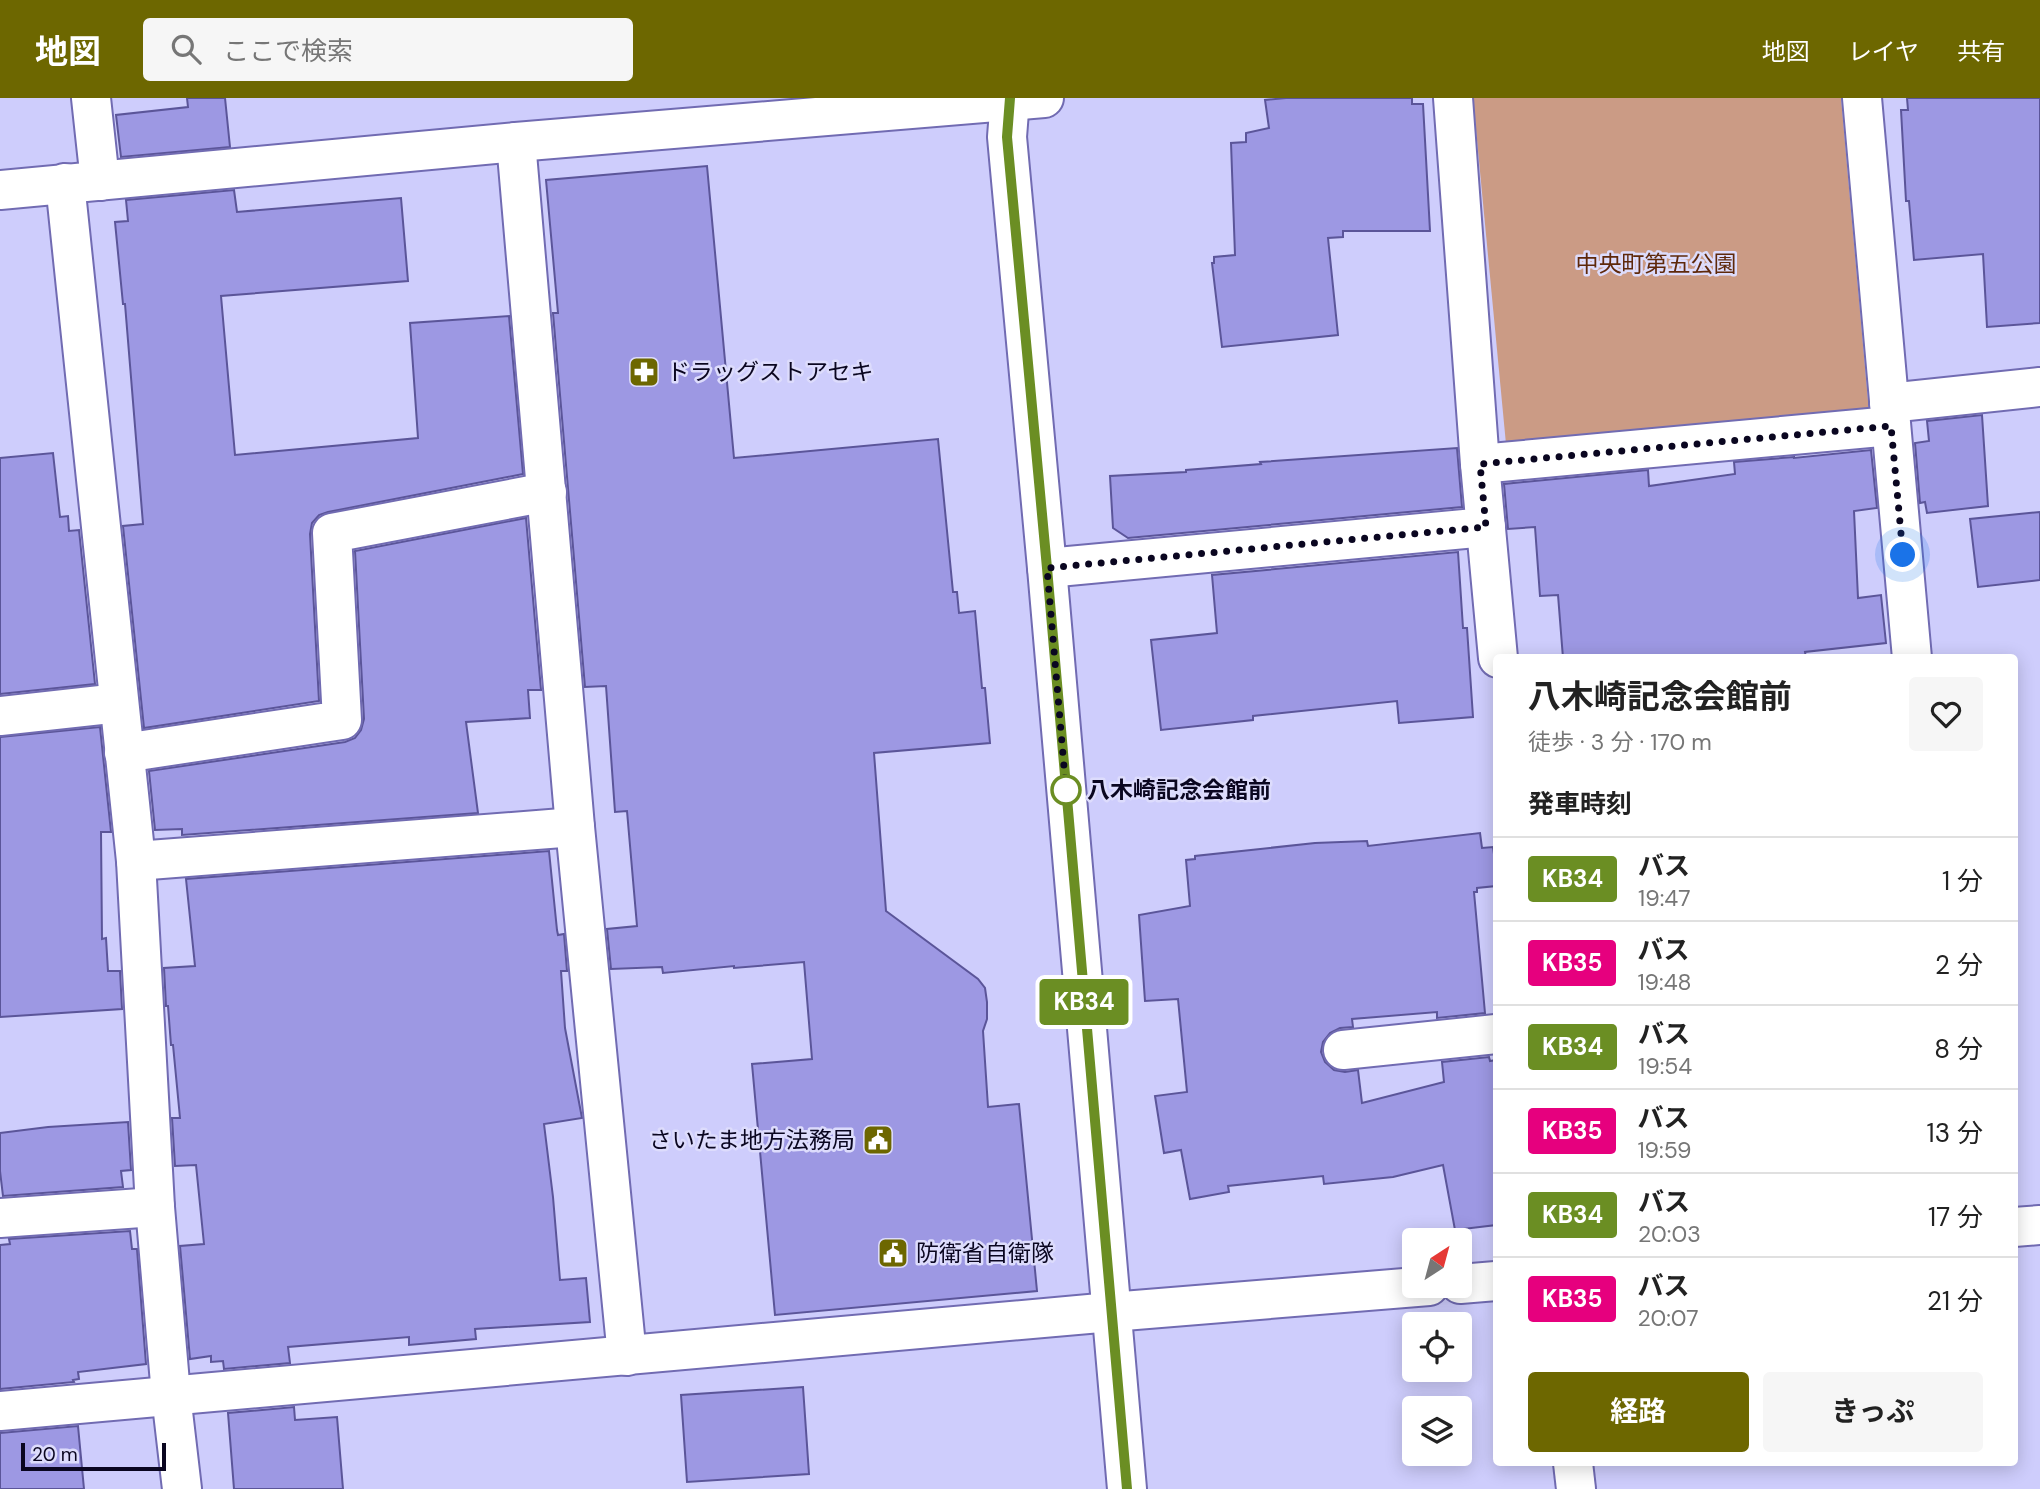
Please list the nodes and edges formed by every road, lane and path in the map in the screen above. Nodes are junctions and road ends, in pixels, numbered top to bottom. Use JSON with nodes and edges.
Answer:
{"nodes":[{"id":1,"x":91,"y":98,"type":"edge"},
{"id":2,"x":1453,"y":98,"type":"edge"},
{"id":3,"x":1862,"y":98,"type":"edge"},
{"id":4,"x":1022,"y":99,"type":"edge"},
{"id":5,"x":516,"y":142,"type":"junction"},
{"id":6,"x":83,"y":182,"type":"junction"},
{"id":7,"x":0,"y":190,"type":"edge"},
{"id":8,"x":2040,"y":387,"type":"edge"},
{"id":9,"x":1890,"y":414,"type":"junction"},
{"id":10,"x":1480,"y":464,"type":"junction"},
{"id":11,"x":547,"y":492,"type":"junction"},
{"id":12,"x":1486,"y":527,"type":"junction"},
{"id":13,"x":1047,"y":568,"type":"junction"},
{"id":14,"x":1498,"y":654,"type":"edge"},
{"id":15,"x":1912,"y":654,"type":"edge"},
{"id":16,"x":120,"y":703,"type":"junction"},
{"id":17,"x":0,"y":716,"type":"edge"},
{"id":18,"x":124,"y":753,"type":"junction"},
{"id":19,"x":575,"y":827,"type":"junction"},
{"id":20,"x":136,"y":861,"type":"junction"},
{"id":21,"x":1493,"y":1034,"type":"edge"},
{"id":22,"x":1343,"y":1050,"type":"dead end"},
{"id":23,"x":155,"y":1207,"type":"junction"},
{"id":24,"x":0,"y":1218,"type":"edge"},
{"id":25,"x":2040,"y":1225,"type":"edge"},
{"id":26,"x":2018,"y":1227,"type":"edge"},
{"id":27,"x":1493,"y":1281,"type":"edge"},
{"id":28,"x":1472,"y":1283,"type":"edge"},
{"id":29,"x":1402,"y":1288,"type":"edge"},
{"id":30,"x":1111,"y":1312,"type":"junction"},
{"id":31,"x":627,"y":1356,"type":"junction"},
{"id":32,"x":171,"y":1395,"type":"junction"},
{"id":33,"x":0,"y":1411,"type":"edge"},
{"id":34,"x":1573,"y":1466,"type":"edge"},
{"id":35,"x":182,"y":1489,"type":"edge"},
{"id":36,"x":1128,"y":1489,"type":"edge"},
{"id":37,"x":1576,"y":1489,"type":"edge"}],
"edges":[{"from":1,"to":6,"type":"street"},
{"from":2,"to":10,"type":"street"},
{"from":3,"to":9,"type":"street"},
{"from":4,"to":5,"type":"street"},
{"from":4,"to":13,"type":"street"},
{"from":5,"to":6,"type":"street"},
{"from":5,"to":11,"type":"street"},
{"from":6,"to":7,"type":"street"},
{"from":6,"to":16,"type":"street"},
{"from":8,"to":9,"type":"street"},
{"from":9,"to":10,"type":"street"},
{"from":9,"to":15,"type":"street"},
{"from":10,"to":12,"type":"street"},
{"from":11,"to":18,"type":"street"},
{"from":11,"to":19,"type":"street"},
{"from":12,"to":13,"type":"street"},
{"from":12,"to":14,"type":"street"},
{"from":13,"to":30,"type":"street"},
{"from":16,"to":17,"type":"street"},
{"from":16,"to":18,"type":"street"},
{"from":18,"to":20,"type":"street"},
{"from":19,"to":20,"type":"street"},
{"from":19,"to":31,"type":"street"},
{"from":20,"to":23,"type":"street"},
{"from":21,"to":22,"type":"street"},
{"from":23,"to":24,"type":"street"},
{"from":23,"to":32,"type":"street"},
{"from":25,"to":26,"type":"street"},
{"from":27,"to":28,"type":"street"},
{"from":29,"to":30,"type":"street"},
{"from":30,"to":31,"type":"street"},
{"from":30,"to":36,"type":"street"},
{"from":31,"to":32,"type":"street"},
{"from":32,"to":33,"type":"street"},
{"from":32,"to":35,"type":"street"},
{"from":34,"to":37,"type":"street"}]}
